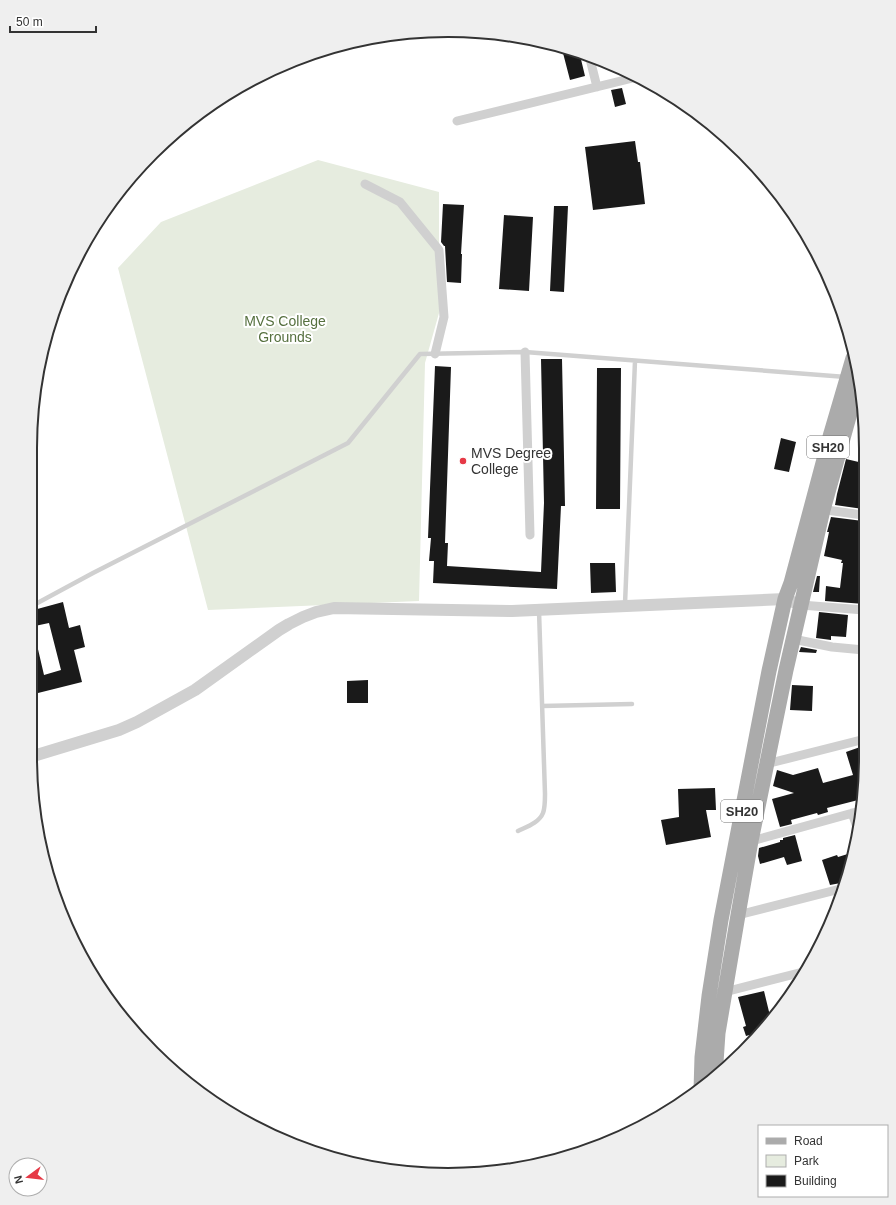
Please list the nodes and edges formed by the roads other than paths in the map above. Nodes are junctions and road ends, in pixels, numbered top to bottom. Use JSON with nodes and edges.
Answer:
{"nodes":[{"id":1,"x":591,"y":63,"type":"edge"},
{"id":2,"x":630,"y":79,"type":"edge"},
{"id":3,"x":597,"y":87,"type":"junction"},
{"id":4,"x":457,"y":121,"type":"dead end"},
{"id":5,"x":365,"y":184,"type":"dead end"},
{"id":6,"x":525,"y":352,"type":"junction"},
{"id":7,"x":435,"y":354,"type":"junction"},
{"id":8,"x":636,"y":361,"type":"junction"},
{"id":9,"x":853,"y":379,"type":"edge"},
{"id":10,"x":817,"y":508,"type":"junction"},
{"id":11,"x":859,"y":514,"type":"edge"},
{"id":12,"x":530,"y":535,"type":"dead end"},
{"id":13,"x":785,"y":599,"type":"junction"},
{"id":14,"x":37,"y":603,"type":"edge"},
{"id":15,"x":801,"y":605,"type":"junction"},
{"id":16,"x":625,"y":606,"type":"junction"},
{"id":17,"x":539,"y":610,"type":"junction"},
{"id":18,"x":859,"y":610,"type":"edge"},
{"id":19,"x":793,"y":639,"type":"junction"},
{"id":20,"x":859,"y":650,"type":"edge"},
{"id":21,"x":632,"y":704,"type":"dead end"},
{"id":22,"x":542,"y":706,"type":"junction"},
{"id":23,"x":859,"y":741,"type":"edge"},
{"id":24,"x":37,"y":755,"type":"edge"},
{"id":25,"x":766,"y":764,"type":"junction"},
{"id":26,"x":855,"y":812,"type":"edge"},
{"id":27,"x":518,"y":831,"type":"dead end"},
{"id":28,"x":751,"y":841,"type":"junction"},
{"id":29,"x":735,"y":845,"type":"junction"},
{"id":30,"x":837,"y":890,"type":"edge"},
{"id":31,"x":738,"y":915,"type":"junction"},
{"id":32,"x":798,"y":972,"type":"edge"},
{"id":33,"x":725,"y":992,"type":"junction"},
{"id":34,"x":709,"y":996,"type":"junction"},
{"id":35,"x":716,"y":1069,"type":"edge"},
{"id":36,"x":701,"y":1080,"type":"edge"}],
"edges":[{"from":1,"to":3,"type":"street"},
{"from":2,"to":3,"type":"street"},
{"from":3,"to":4,"type":"street"},
{"from":5,"to":7,"type":"street"},
{"from":6,"to":7,"type":"lane"},
{"from":6,"to":8,"type":"lane"},
{"from":6,"to":12,"type":"street"},
{"from":7,"to":14,"type":"lane"},
{"from":8,"to":9,"type":"lane"},
{"from":8,"to":16,"type":"lane"},
{"from":9,"to":10,"type":"main road","number":"SH20"},
{"from":10,"to":11,"type":"street"},
{"from":10,"to":13,"type":"main road","number":"SH20"},
{"from":10,"to":15,"type":"main road","number":"SH20"},
{"from":13,"to":15,"type":"street"},
{"from":13,"to":16,"type":"street"},
{"from":13,"to":29,"type":"main road","number":"SH20"},
{"from":15,"to":18,"type":"street"},
{"from":15,"to":19,"type":"main road","number":"SH20"},
{"from":16,"to":17,"type":"street"},
{"from":17,"to":22,"type":"lane"},
{"from":17,"to":24,"type":"street"},
{"from":19,"to":20,"type":"street"},
{"from":19,"to":25,"type":"main road","number":"SH20"},
{"from":21,"to":22,"type":"lane"},
{"from":22,"to":27,"type":"lane"},
{"from":23,"to":25,"type":"street"},
{"from":25,"to":28,"type":"main road","number":"SH20"},
{"from":26,"to":28,"type":"street"},
{"from":28,"to":29,"type":"street"},
{"from":28,"to":31,"type":"main road","number":"SH20"},
{"from":29,"to":34,"type":"main road","number":"SH20"},
{"from":30,"to":31,"type":"street"},
{"from":31,"to":33,"type":"main road","number":"SH20"},
{"from":32,"to":33,"type":"street"},
{"from":33,"to":34,"type":"street"},
{"from":33,"to":35,"type":"main road","number":"SH20"},
{"from":34,"to":36,"type":"main road","number":"SH20"}]}
